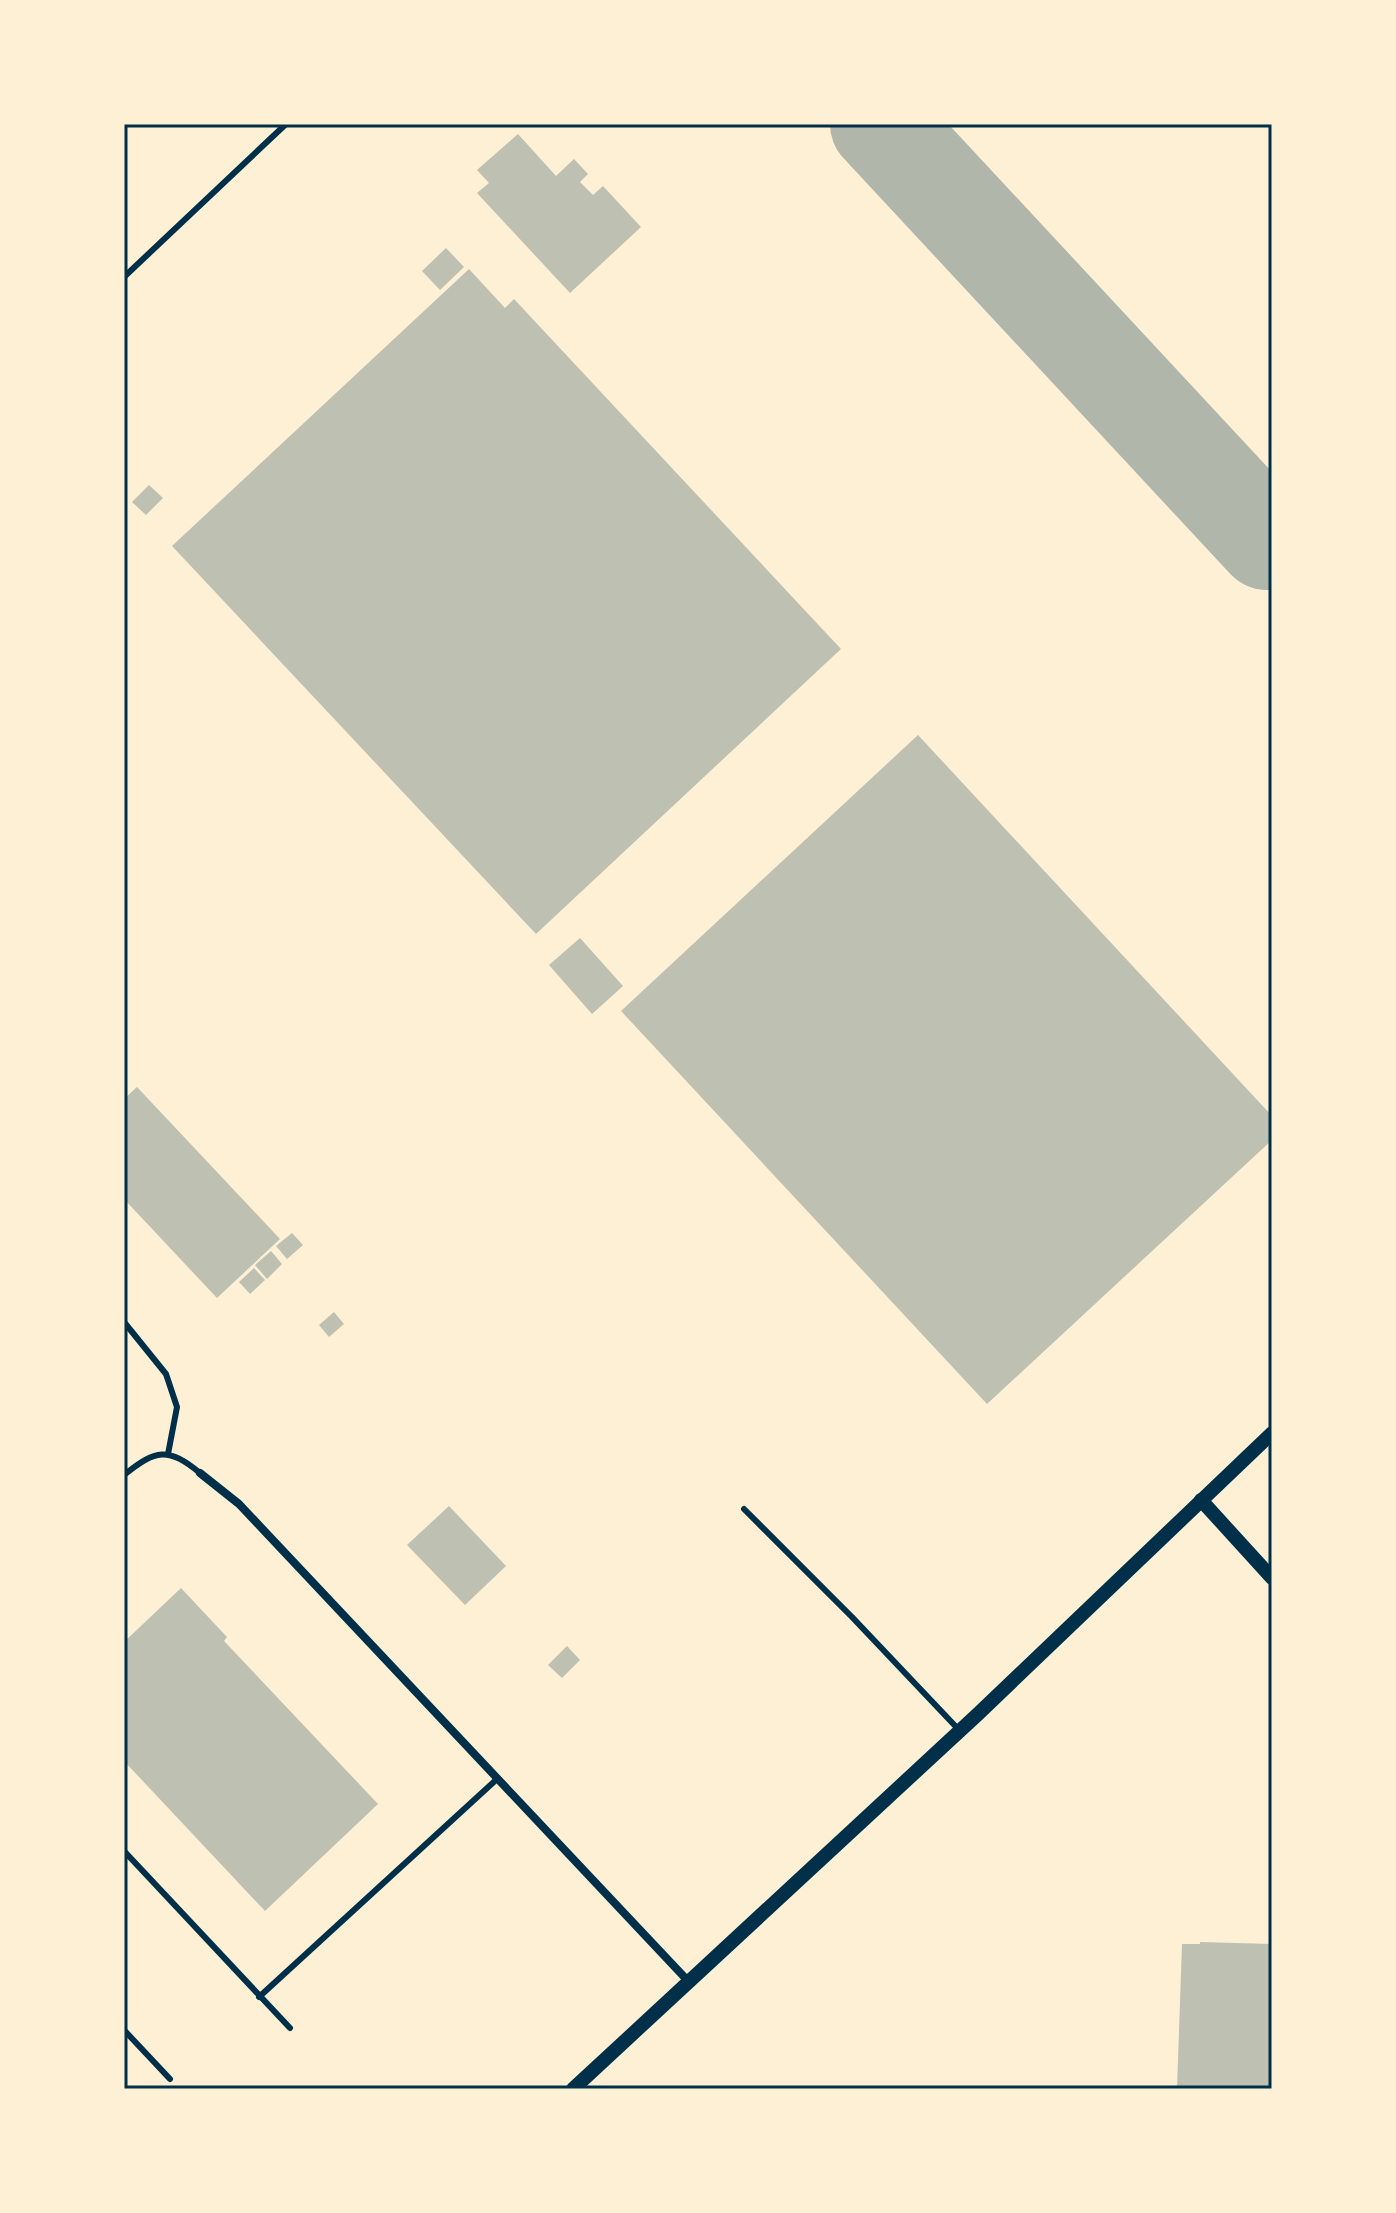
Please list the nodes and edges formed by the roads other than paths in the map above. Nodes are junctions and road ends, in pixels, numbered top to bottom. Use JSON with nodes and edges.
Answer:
{"nodes":[{"id":1,"x":286,"y":124,"type":"edge"},
{"id":2,"x":124,"y":277,"type":"edge"},
{"id":3,"x":124,"y":1322,"type":"edge"},
{"id":4,"x":1272,"y":1433,"type":"edge"},
{"id":5,"x":168,"y":1454,"type":"junction"},
{"id":6,"x":200,"y":1473,"type":"joint"},
{"id":7,"x":124,"y":1475,"type":"edge"},
{"id":8,"x":1201,"y":1500,"type":"junction"},
{"id":9,"x":744,"y":1509,"type":"dead end"},
{"id":10,"x":1272,"y":1578,"type":"edge"},
{"id":11,"x":960,"y":1731,"type":"junction"},
{"id":12,"x":497,"y":1779,"type":"junction"},
{"id":13,"x":124,"y":1851,"type":"edge"},
{"id":14,"x":689,"y":1982,"type":"junction"},
{"id":15,"x":259,"y":1997,"type":"junction"},
{"id":16,"x":290,"y":2028,"type":"dead end"},
{"id":17,"x":124,"y":2030,"type":"edge"},
{"id":18,"x":170,"y":2079,"type":"dead end"},
{"id":19,"x":573,"y":2089,"type":"edge"}],
"edges":[{"from":1,"to":2,"type":"lane"},
{"from":3,"to":5,"type":"lane"},
{"from":4,"to":8,"type":"street"},
{"from":5,"to":6,"type":"lane"},
{"from":5,"to":7,"type":"lane"},
{"from":6,"to":12,"type":"street"},
{"from":8,"to":10,"type":"street"},
{"from":8,"to":11,"type":"street"},
{"from":9,"to":11,"type":"lane"},
{"from":11,"to":14,"type":"street"},
{"from":12,"to":14,"type":"street"},
{"from":12,"to":15,"type":"lane"},
{"from":13,"to":15,"type":"lane"},
{"from":14,"to":19,"type":"street"},
{"from":15,"to":16,"type":"lane"},
{"from":17,"to":18,"type":"lane"}]}
